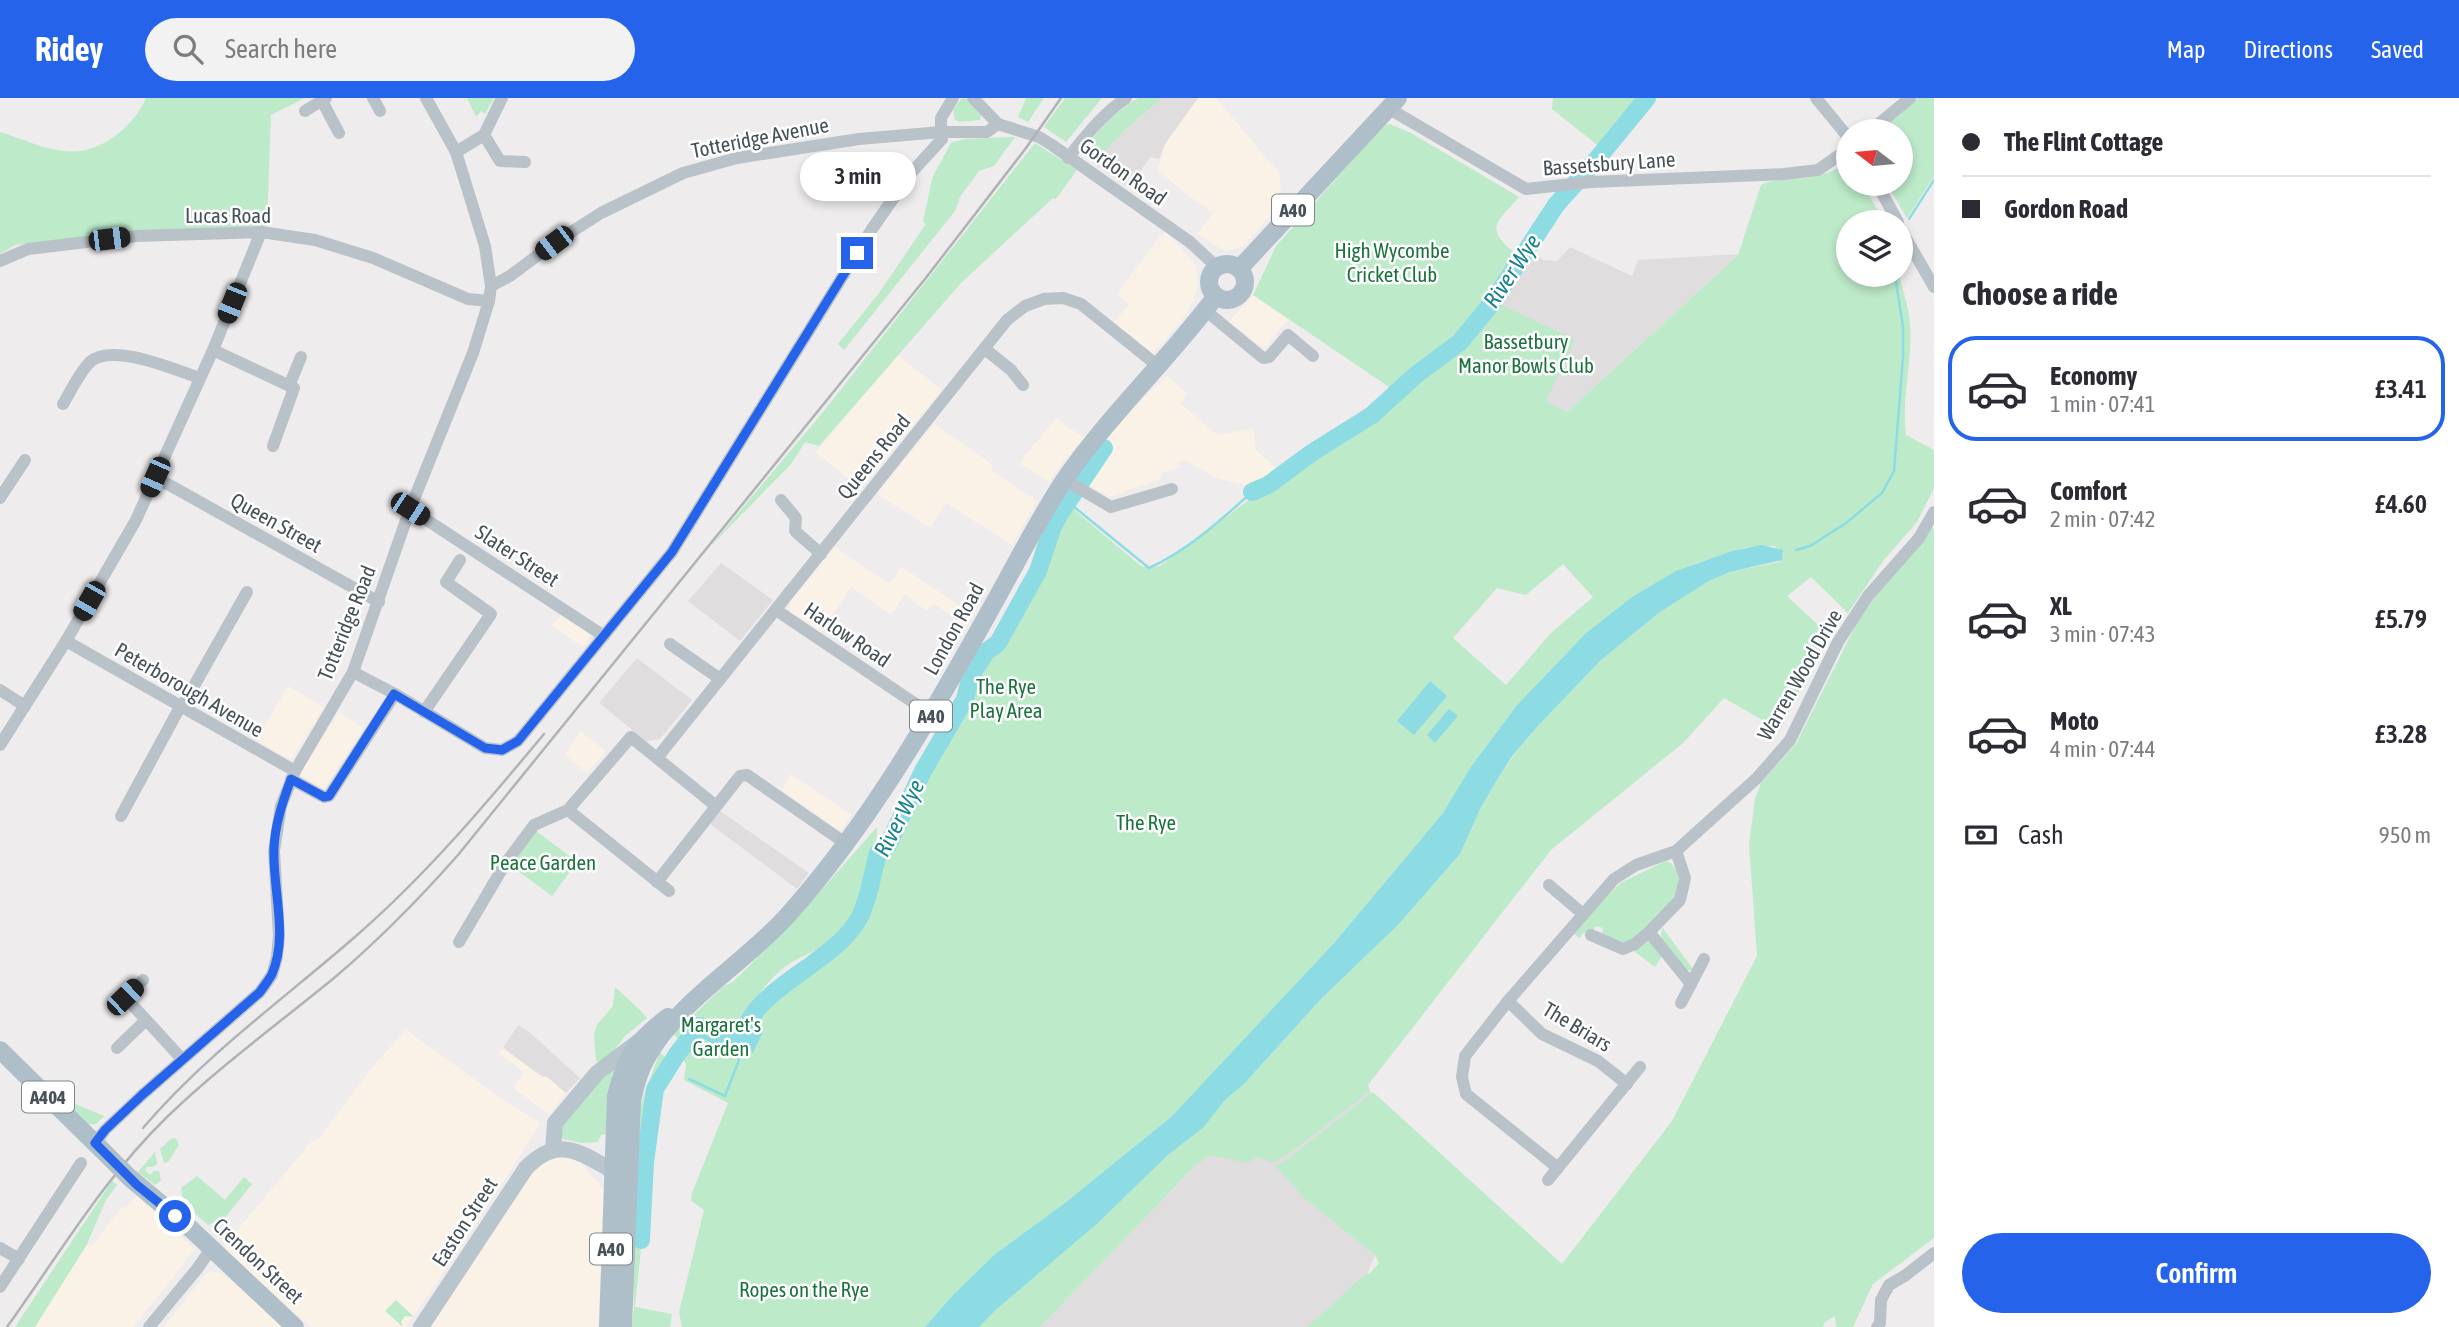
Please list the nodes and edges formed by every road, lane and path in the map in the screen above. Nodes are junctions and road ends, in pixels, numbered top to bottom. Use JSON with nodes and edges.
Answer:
{"nodes":[{"id":1,"x":373,"y":98,"type":"edge"},
{"id":2,"x":426,"y":98,"type":"edge"},
{"id":3,"x":502,"y":98,"type":"edge"},
{"id":4,"x":953,"y":98,"type":"edge"},
{"id":5,"x":973,"y":98,"type":"edge"},
{"id":6,"x":1126,"y":98,"type":"edge"},
{"id":7,"x":1816,"y":98,"type":"edge"},
{"id":8,"x":1910,"y":98,"type":"edge"},
{"id":9,"x":324,"y":99,"type":"edge"},
{"id":10,"x":1393,"y":103,"type":"edge"},
{"id":11,"x":305,"y":111,"type":"dead end"},
{"id":12,"x":380,"y":111,"type":"dead end"},
{"id":13,"x":1885,"y":119,"type":"edge"},
{"id":14,"x":1836,"y":122,"type":"edge"},
{"id":15,"x":998,"y":124,"type":"junction"},
{"id":16,"x":941,"y":132,"type":"junction"},
{"id":17,"x":339,"y":133,"type":"dead end"},
{"id":18,"x":484,"y":135,"type":"junction"},
{"id":19,"x":456,"y":152,"type":"junction"},
{"id":20,"x":1836,"y":157,"type":"edge"},
{"id":21,"x":1068,"y":158,"type":"junction"},
{"id":22,"x":525,"y":162,"type":"dead end"},
{"id":23,"x":261,"y":232,"type":"junction"},
{"id":24,"x":1913,"y":251,"type":"edge"},
{"id":25,"x":0,"y":261,"type":"edge"},
{"id":26,"x":1217,"y":267,"type":"junction"},
{"id":27,"x":1239,"y":269,"type":"junction"},
{"id":28,"x":491,"y":286,"type":"junction"},
{"id":29,"x":1934,"y":287,"type":"edge"},
{"id":30,"x":489,"y":301,"type":"junction"},
{"id":31,"x":1211,"y":303,"type":"junction"},
{"id":32,"x":985,"y":349,"type":"junction"},
{"id":33,"x":213,"y":350,"type":"junction"},
{"id":34,"x":1313,"y":356,"type":"dead end"},
{"id":35,"x":301,"y":357,"type":"dead end"},
{"id":36,"x":1158,"y":366,"type":"junction"},
{"id":37,"x":200,"y":378,"type":"junction"},
{"id":38,"x":1023,"y":385,"type":"dead end"},
{"id":39,"x":289,"y":386,"type":"junction"},
{"id":40,"x":63,"y":404,"type":"dead end"},
{"id":41,"x":273,"y":446,"type":"dead end"},
{"id":42,"x":24,"y":460,"type":"dead end"},
{"id":43,"x":155,"y":477,"type":"junction"},
{"id":44,"x":1065,"y":480,"type":"junction"},
{"id":45,"x":1172,"y":489,"type":"dead end"},
{"id":46,"x":0,"y":498,"type":"edge"},
{"id":47,"x":781,"y":500,"type":"dead end"},
{"id":48,"x":410,"y":509,"type":"junction"},
{"id":49,"x":1934,"y":512,"type":"edge"},
{"id":50,"x":821,"y":554,"type":"junction"},
{"id":51,"x":460,"y":560,"type":"dead end"},
{"id":52,"x":247,"y":592,"type":"dead end"},
{"id":53,"x":379,"y":602,"type":"junction"},
{"id":54,"x":776,"y":610,"type":"junction"},
{"id":55,"x":604,"y":636,"type":"junction"},
{"id":56,"x":66,"y":641,"type":"junction"},
{"id":57,"x":670,"y":644,"type":"dead end"},
{"id":58,"x":353,"y":672,"type":"junction"},
{"id":59,"x":720,"y":679,"type":"junction"},
{"id":60,"x":0,"y":690,"type":"edge"},
{"id":61,"x":394,"y":694,"type":"junction"},
{"id":62,"x":25,"y":706,"type":"junction"},
{"id":63,"x":181,"y":707,"type":"junction"},
{"id":64,"x":425,"y":712,"type":"junction"},
{"id":65,"x":932,"y":715,"type":"junction"},
{"id":66,"x":0,"y":746,"type":"edge"},
{"id":67,"x":657,"y":758,"type":"junction"},
{"id":68,"x":293,"y":775,"type":"junction"},
{"id":69,"x":716,"y":806,"type":"junction"},
{"id":70,"x":568,"y":810,"type":"junction"},
{"id":71,"x":121,"y":816,"type":"dead end"},
{"id":72,"x":845,"y":843,"type":"junction"},
{"id":73,"x":1676,"y":852,"type":"junction"},
{"id":74,"x":657,"y":882,"type":"junction"},
{"id":75,"x":1549,"y":885,"type":"dead end"},
{"id":76,"x":669,"y":891,"type":"dead end"},
{"id":77,"x":1583,"y":914,"type":"junction"},
{"id":78,"x":1649,"y":932,"type":"junction"},
{"id":79,"x":1591,"y":935,"type":"dead end"},
{"id":80,"x":459,"y":942,"type":"dead end"},
{"id":81,"x":1704,"y":958,"type":"dead end"},
{"id":82,"x":143,"y":980,"type":"dead end"},
{"id":83,"x":1691,"y":984,"type":"junction"},
{"id":84,"x":1508,"y":1002,"type":"junction"},
{"id":85,"x":1681,"y":1003,"type":"dead end"},
{"id":86,"x":146,"y":1020,"type":"junction"},
{"id":87,"x":648,"y":1042,"type":"junction"},
{"id":88,"x":117,"y":1048,"type":"dead end"},
{"id":89,"x":0,"y":1051,"type":"edge"},
{"id":90,"x":182,"y":1059,"type":"junction"},
{"id":91,"x":1640,"y":1067,"type":"dead end"},
{"id":92,"x":1627,"y":1084,"type":"junction"},
{"id":93,"x":98,"y":1146,"type":"junction"},
{"id":94,"x":553,"y":1150,"type":"junction"},
{"id":95,"x":81,"y":1164,"type":"dead end"},
{"id":96,"x":1558,"y":1168,"type":"junction"},
{"id":97,"x":621,"y":1172,"type":"junction"},
{"id":98,"x":1548,"y":1180,"type":"dead end"},
{"id":99,"x":0,"y":1248,"type":"edge"},
{"id":100,"x":211,"y":1249,"type":"junction"},
{"id":101,"x":1934,"y":1253,"type":"edge"},
{"id":102,"x":19,"y":1259,"type":"junction"},
{"id":103,"x":0,"y":1287,"type":"edge"},
{"id":104,"x":149,"y":1327,"type":"edge"},
{"id":105,"x":295,"y":1327,"type":"edge"},
{"id":106,"x":421,"y":1327,"type":"edge"},
{"id":107,"x":608,"y":1327,"type":"edge"},
{"id":108,"x":623,"y":1327,"type":"edge"},
{"id":109,"x":1877,"y":1327,"type":"edge"}],
"edges":[{"from":1,"to":12,"type":"street"},
{"from":2,"to":19,"type":"street","name":"Totteridge Road"},
{"from":3,"to":18,"type":"street"},
{"from":4,"to":16,"type":"street"},
{"from":5,"to":15,"type":"street","name":"Gordon Road"},
{"from":6,"to":21,"type":"street"},
{"from":7,"to":14,"type":"street"},
{"from":8,"to":13,"type":"street"},
{"from":9,"to":11,"type":"street"},
{"from":9,"to":17,"type":"street"},
{"from":10,"to":20,"type":"street","name":"Bassetsbury Lane"},
{"from":10,"to":27,"type":"main road","number":"A40"},
{"from":15,"to":16,"type":"street"},
{"from":15,"to":21,"type":"street","name":"Gordon Road"},
{"from":16,"to":28,"type":"street","name":"Totteridge Avenue"},
{"from":16,"to":55,"type":"street"},
{"from":18,"to":19,"type":"street"},
{"from":18,"to":22,"type":"street"},
{"from":19,"to":28,"type":"street","name":"Totteridge Road"},
{"from":21,"to":26,"type":"street","name":"Gordon Road"},
{"from":23,"to":25,"type":"street","name":"Lucas Road"},
{"from":23,"to":30,"type":"street","name":"Lucas Road"},
{"from":23,"to":33,"type":"street"},
{"from":24,"to":29,"type":"street"},
{"from":26,"to":27,"type":"main road"},
{"from":26,"to":31,"type":"main road"},
{"from":27,"to":31,"type":"main road","name":"London Road","number":"A40"},
{"from":28,"to":30,"type":"street","name":"Totteridge Road"},
{"from":30,"to":48,"type":"street","name":"Totteridge Road"},
{"from":31,"to":34,"type":"street"},
{"from":31,"to":36,"type":"main road","name":"London Road","number":"A40"},
{"from":32,"to":36,"type":"street","name":"Queens Road"},
{"from":32,"to":38,"type":"street"},
{"from":32,"to":50,"type":"street","name":"Queens Road"},
{"from":33,"to":37,"type":"street"},
{"from":33,"to":39,"type":"street"},
{"from":35,"to":39,"type":"street"},
{"from":36,"to":44,"type":"main road","name":"London Road","number":"A40"},
{"from":37,"to":40,"type":"street"},
{"from":37,"to":43,"type":"street"},
{"from":39,"to":41,"type":"street"},
{"from":42,"to":46,"type":"street"},
{"from":43,"to":53,"type":"street","name":"Queen Street"},
{"from":43,"to":56,"type":"street"},
{"from":44,"to":45,"type":"street"},
{"from":44,"to":65,"type":"main road","name":"London Road","number":"A40"},
{"from":47,"to":50,"type":"street"},
{"from":48,"to":53,"type":"street","name":"Totteridge Road"},
{"from":48,"to":55,"type":"street","name":"Slater Street"},
{"from":49,"to":73,"type":"street","name":"Warren Wood Drive"},
{"from":50,"to":54,"type":"street","name":"Queens Road"},
{"from":51,"to":64,"type":"street"},
{"from":52,"to":63,"type":"street"},
{"from":53,"to":58,"type":"street","name":"Totteridge Road"},
{"from":54,"to":59,"type":"street","name":"Queens Road"},
{"from":54,"to":65,"type":"street","name":"Harlow Road"},
{"from":55,"to":64,"type":"street"},
{"from":56,"to":62,"type":"street"},
{"from":56,"to":63,"type":"street","name":"Peterborough Avenue"},
{"from":57,"to":59,"type":"street"},
{"from":58,"to":61,"type":"street"},
{"from":58,"to":68,"type":"street","name":"Totteridge Road"},
{"from":59,"to":67,"type":"street","name":"Queens Road"},
{"from":60,"to":62,"type":"street"},
{"from":61,"to":64,"type":"street"},
{"from":61,"to":68,"type":"street","name":"Peterborough Avenue"},
{"from":62,"to":66,"type":"street"},
{"from":63,"to":68,"type":"street","name":"Peterborough Avenue"},
{"from":63,"to":71,"type":"street"},
{"from":65,"to":72,"type":"main road","name":"London Road","number":"A40"},
{"from":67,"to":69,"type":"street"},
{"from":67,"to":70,"type":"street"},
{"from":68,"to":90,"type":"street","name":"Totteridge Road"},
{"from":69,"to":72,"type":"street"},
{"from":69,"to":74,"type":"street"},
{"from":70,"to":74,"type":"street"},
{"from":70,"to":80,"type":"street"},
{"from":72,"to":87,"type":"main road","name":"London Road","number":"A40"},
{"from":73,"to":77,"type":"street","name":"Warren Wood Drive"},
{"from":73,"to":78,"type":"street"},
{"from":74,"to":76,"type":"street"},
{"from":75,"to":77,"type":"street"},
{"from":77,"to":84,"type":"street","name":"Warren Wood Drive"},
{"from":78,"to":79,"type":"street"},
{"from":78,"to":83,"type":"street"},
{"from":81,"to":83,"type":"street"},
{"from":82,"to":86,"type":"street"},
{"from":83,"to":85,"type":"street"},
{"from":84,"to":92,"type":"street","name":"The Briars"},
{"from":84,"to":96,"type":"street","name":"Warren Wood Drive"},
{"from":86,"to":88,"type":"street"},
{"from":86,"to":90,"type":"street"},
{"from":87,"to":94,"type":"street"},
{"from":87,"to":97,"type":"main road","number":"A40"},
{"from":89,"to":93,"type":"main road","number":"A404"},
{"from":90,"to":93,"type":"street","name":"Totteridge Road"},
{"from":91,"to":92,"type":"street"},
{"from":92,"to":96,"type":"street"},
{"from":93,"to":100,"type":"main road","name":"Crendon Street","number":"A404","bridge":true},
{"from":94,"to":97,"type":"street"},
{"from":94,"to":106,"type":"street","name":"Easton Street"},
{"from":95,"to":102,"type":"street"},
{"from":96,"to":98,"type":"street"},
{"from":97,"to":107,"type":"main road","number":"A40"},
{"from":97,"to":108,"type":"main road","number":"A40"},
{"from":99,"to":102,"type":"street"},
{"from":100,"to":104,"type":"street"},
{"from":100,"to":105,"type":"main road","name":"Crendon Street","number":"A404"},
{"from":101,"to":109,"type":"street"},
{"from":102,"to":103,"type":"street"}]}
